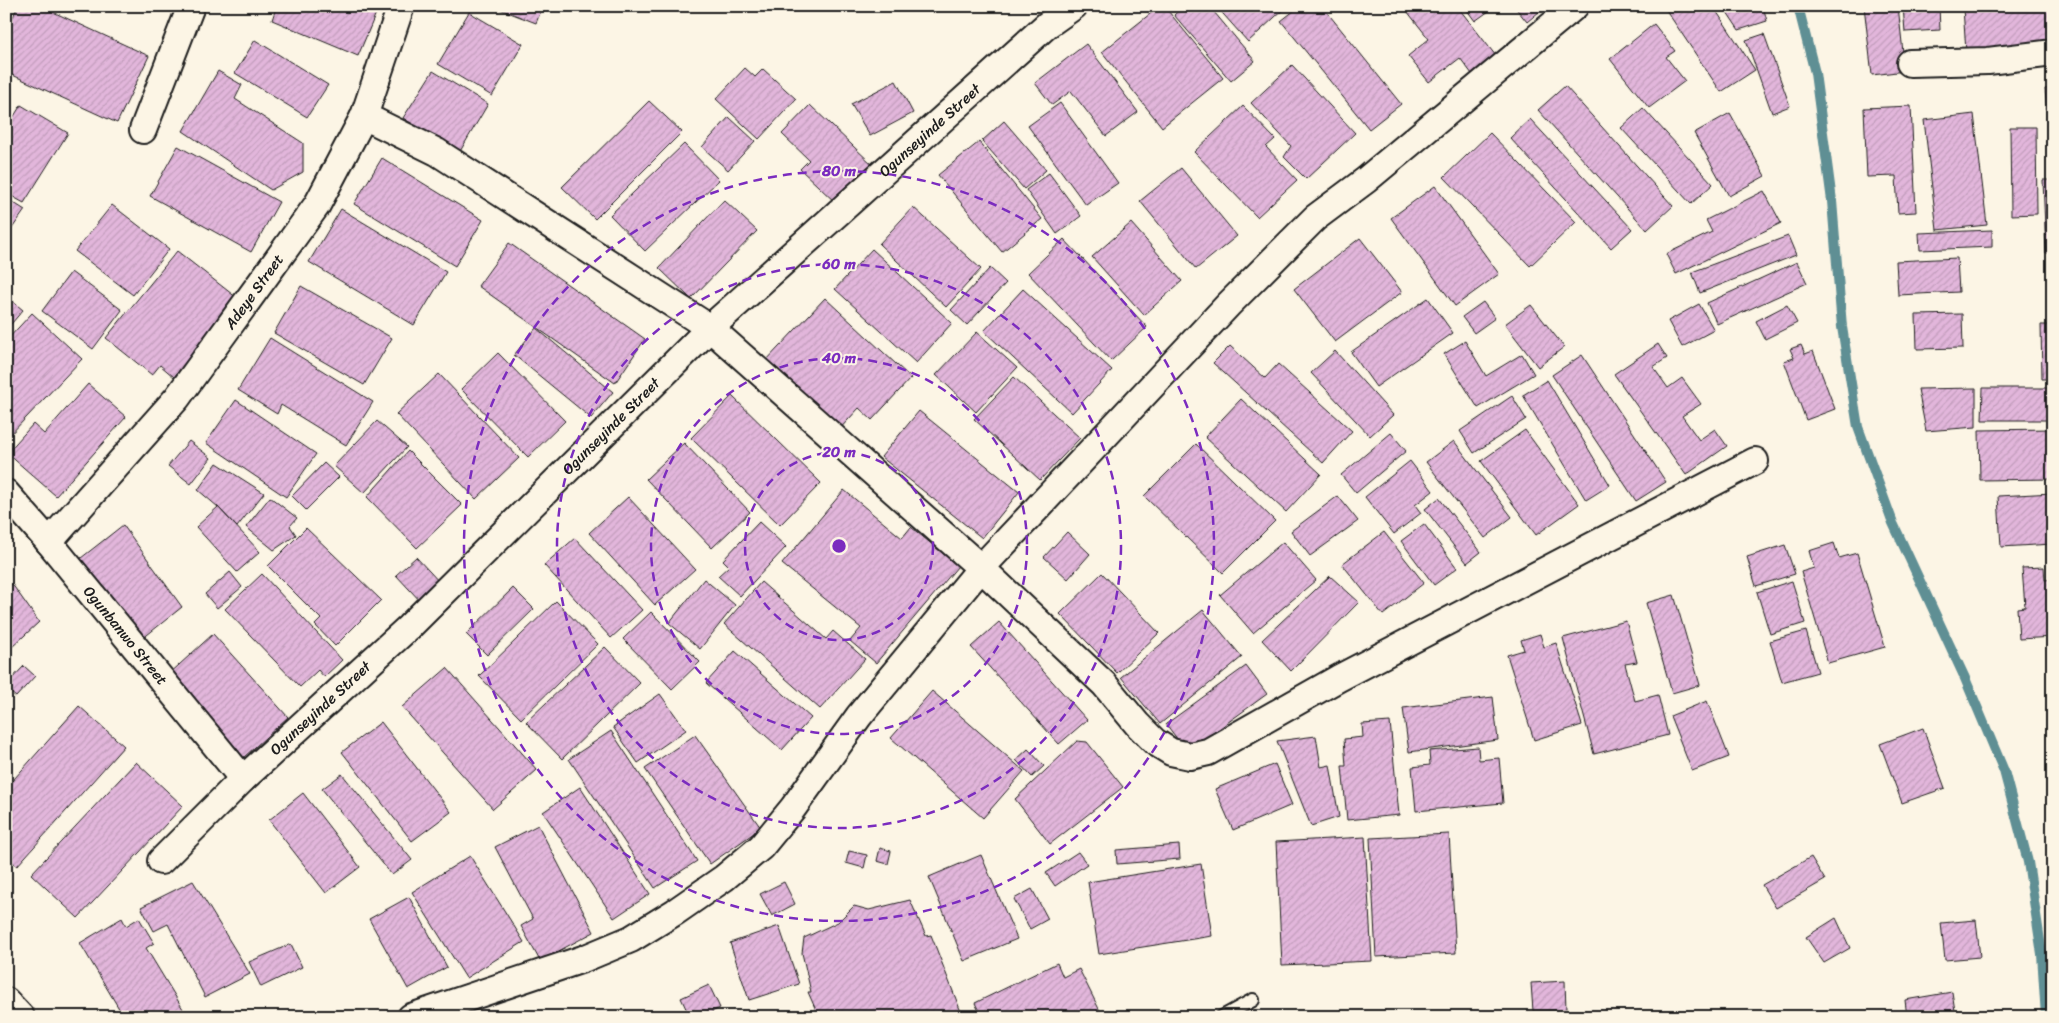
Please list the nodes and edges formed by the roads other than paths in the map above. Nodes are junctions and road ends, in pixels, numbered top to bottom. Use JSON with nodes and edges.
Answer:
{"nodes":[{"id":1,"x":401,"y":6,"type":"edge"},
{"id":2,"x":1074,"y":6,"type":"edge"},
{"id":3,"x":1575,"y":6,"type":"edge"},
{"id":4,"x":187,"y":7,"type":"edge"},
{"id":5,"x":2053,"y":53,"type":"edge"},
{"id":6,"x":1910,"y":63,"type":"dead end"},
{"id":7,"x":364,"y":116,"type":"junction"},
{"id":8,"x":143,"y":130,"type":"dead end"},
{"id":9,"x":710,"y":328,"type":"junction"},
{"id":10,"x":1755,"y":461,"type":"dead end"},
{"id":11,"x":6,"y":493,"type":"edge"},
{"id":12,"x":49,"y":542,"type":"junction"},
{"id":13,"x":982,"y":568,"type":"junction"},
{"id":14,"x":242,"y":779,"type":"junction"},
{"id":15,"x":161,"y":861,"type":"dead end"},
{"id":16,"x":1253,"y":1000,"type":"dead end"},
{"id":17,"x":6,"y":1001,"type":"edge"},
{"id":18,"x":21,"y":1017,"type":"edge"},
{"id":19,"x":411,"y":1017,"type":"edge"},
{"id":20,"x":1222,"y":1017,"type":"edge"}],
"edges":[{"from":1,"to":7,"type":"street","name":"Adeye Street"},
{"from":2,"to":9,"type":"street","name":"Ogunseyinde Street"},
{"from":3,"to":13,"type":"street"},
{"from":4,"to":8,"type":"street"},
{"from":5,"to":6,"type":"street"},
{"from":7,"to":9,"type":"street"},
{"from":7,"to":12,"type":"street","name":"Adeye Street"},
{"from":9,"to":13,"type":"street"},
{"from":9,"to":14,"type":"street","name":"Ogunseyinde Street"},
{"from":10,"to":13,"type":"street"},
{"from":11,"to":12,"type":"street","name":"Ogunbanwo Street"},
{"from":12,"to":14,"type":"street","name":"Ogunbanwo Street"},
{"from":13,"to":19,"type":"street"},
{"from":14,"to":15,"type":"street","name":"Ogunseyinde Street"},
{"from":16,"to":20,"type":"lane"},
{"from":17,"to":18,"type":"street"}]}
